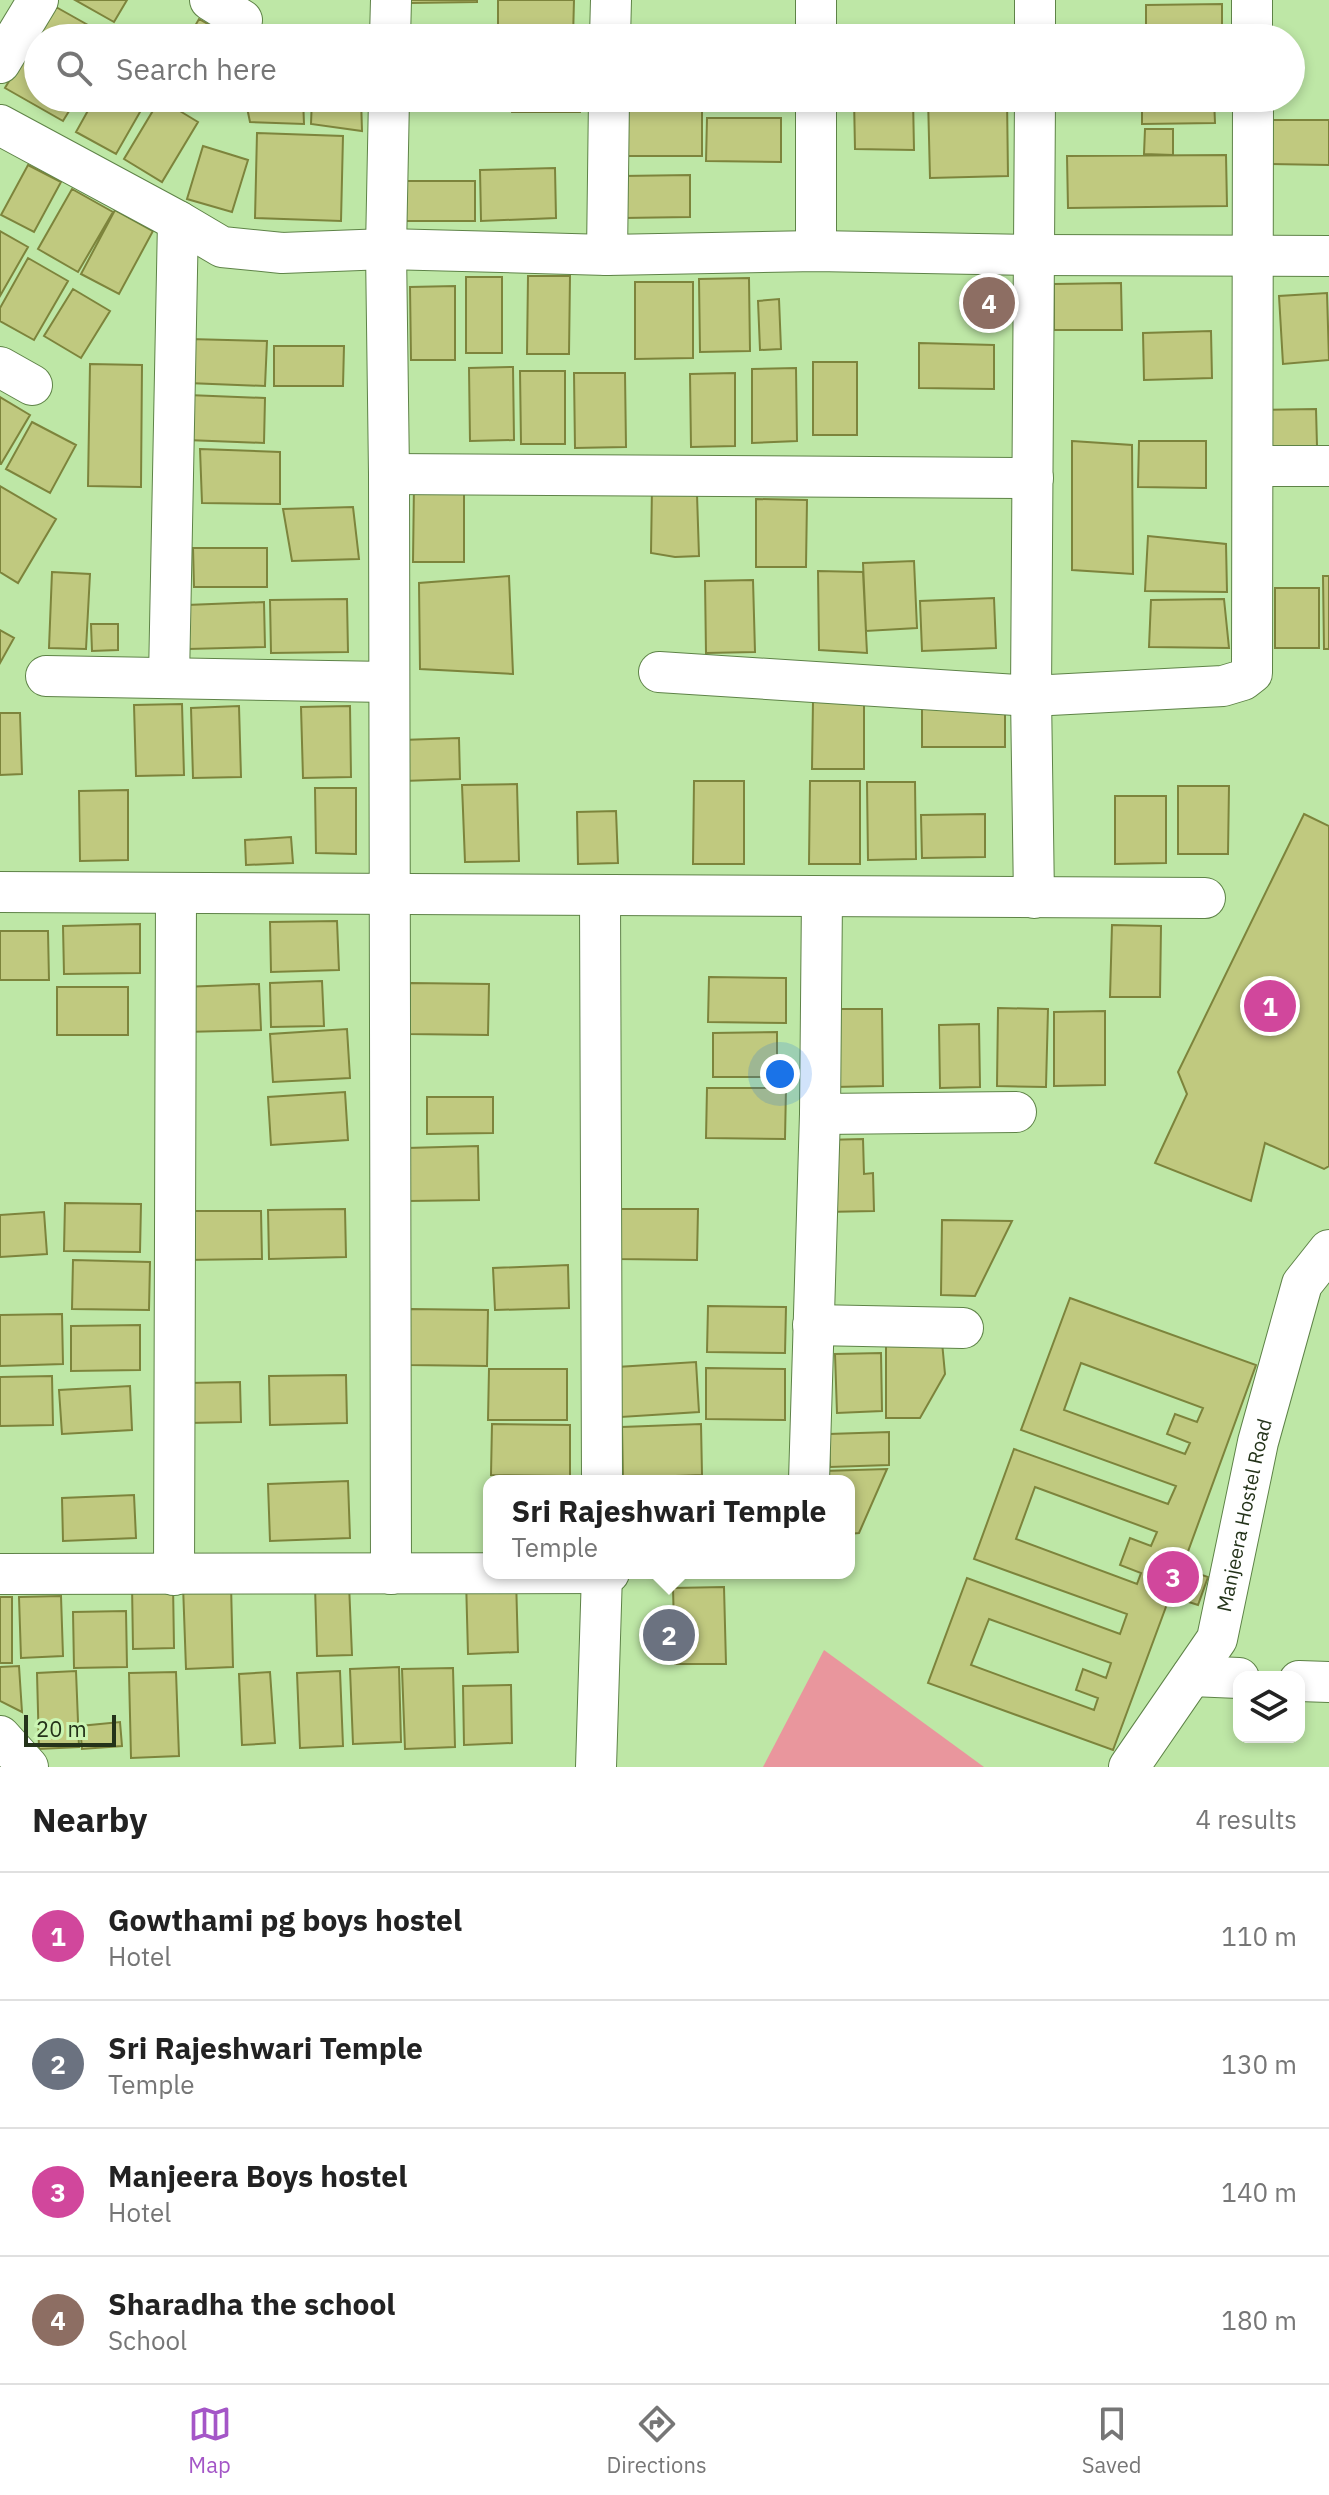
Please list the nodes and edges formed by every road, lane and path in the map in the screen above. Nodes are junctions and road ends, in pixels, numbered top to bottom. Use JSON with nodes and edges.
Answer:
{"nodes":[{"id":1,"x":38,"y":0,"type":"edge"},
{"id":2,"x":391,"y":0,"type":"edge"},
{"id":3,"x":611,"y":0,"type":"edge"},
{"id":4,"x":816,"y":0,"type":"edge"},
{"id":5,"x":1035,"y":0,"type":"edge"},
{"id":6,"x":1252,"y":0,"type":"edge"},
{"id":7,"x":390,"y":24,"type":"edge"},
{"id":8,"x":610,"y":24,"type":"edge"},
{"id":9,"x":816,"y":24,"type":"edge"},
{"id":10,"x":1035,"y":24,"type":"edge"},
{"id":11,"x":1252,"y":24,"type":"edge"},
{"id":12,"x":0,"y":63,"type":"edge"},
{"id":13,"x":389,"y":112,"type":"edge"},
{"id":14,"x":609,"y":112,"type":"edge"},
{"id":15,"x":816,"y":112,"type":"edge"},
{"id":16,"x":1035,"y":112,"type":"edge"},
{"id":17,"x":1253,"y":112,"type":"edge"},
{"id":18,"x":0,"y":125,"type":"edge"},
{"id":19,"x":178,"y":221,"type":"junction"},
{"id":20,"x":386,"y":249,"type":"junction"},
{"id":21,"x":816,"y":251,"type":"junction"},
{"id":22,"x":607,"y":255,"type":"junction"},
{"id":23,"x":1035,"y":255,"type":"junction"},
{"id":24,"x":1253,"y":255,"type":"junction"},
{"id":25,"x":1329,"y":256,"type":"edge"},
{"id":26,"x":1253,"y":466,"type":"junction"},
{"id":27,"x":1329,"y":466,"type":"edge"},
{"id":28,"x":389,"y":474,"type":"junction"},
{"id":29,"x":1033,"y":478,"type":"junction"},
{"id":30,"x":659,"y":672,"type":"dead end"},
{"id":31,"x":46,"y":676,"type":"dead end"},
{"id":32,"x":169,"y":678,"type":"junction"},
{"id":33,"x":388,"y":682,"type":"junction"},
{"id":34,"x":1031,"y":696,"type":"junction"},
{"id":35,"x":0,"y":892,"type":"edge"},
{"id":36,"x":176,"y":893,"type":"junction"},
{"id":37,"x":388,"y":894,"type":"junction"},
{"id":38,"x":600,"y":896,"type":"junction"},
{"id":39,"x":822,"y":897,"type":"junction"},
{"id":40,"x":1034,"y":898,"type":"junction"},
{"id":41,"x":1205,"y":898,"type":"dead end"},
{"id":42,"x":1016,"y":1112,"type":"dead end"},
{"id":43,"x":820,"y":1114,"type":"junction"},
{"id":44,"x":1329,"y":1250,"type":"edge"},
{"id":45,"x":813,"y":1325,"type":"junction"},
{"id":46,"x":963,"y":1328,"type":"dead end"},
{"id":47,"x":602,"y":1475,"type":"edge"},
{"id":48,"x":809,"y":1475,"type":"edge"},
{"id":49,"x":0,"y":1574,"type":"edge"},
{"id":50,"x":391,"y":1574,"type":"junction"},
{"id":51,"x":483,"y":1574,"type":"edge"},
{"id":52,"x":174,"y":1575,"type":"junction"},
{"id":53,"x":602,"y":1579,"type":"edge"},
{"id":54,"x":1192,"y":1676,"type":"junction"},
{"id":55,"x":1233,"y":1678,"type":"edge"},
{"id":56,"x":1305,"y":1681,"type":"edge"},
{"id":57,"x":1329,"y":1682,"type":"edge"},
{"id":58,"x":0,"y":1736,"type":"edge"},
{"id":59,"x":28,"y":1767,"type":"edge"},
{"id":60,"x":596,"y":1767,"type":"edge"},
{"id":61,"x":1129,"y":1767,"type":"edge"}],
"edges":[{"from":1,"to":12,"type":"street"},
{"from":2,"to":7,"type":"street"},
{"from":3,"to":8,"type":"street"},
{"from":4,"to":9,"type":"street"},
{"from":5,"to":10,"type":"street"},
{"from":6,"to":11,"type":"street"},
{"from":13,"to":20,"type":"street"},
{"from":14,"to":22,"type":"street"},
{"from":15,"to":21,"type":"street"},
{"from":16,"to":23,"type":"street"},
{"from":17,"to":24,"type":"street"},
{"from":18,"to":19,"type":"street"},
{"from":19,"to":20,"type":"street"},
{"from":19,"to":32,"type":"street"},
{"from":20,"to":22,"type":"street"},
{"from":20,"to":28,"type":"street"},
{"from":21,"to":22,"type":"street"},
{"from":21,"to":23,"type":"street"},
{"from":23,"to":24,"type":"street"},
{"from":23,"to":29,"type":"street"},
{"from":24,"to":25,"type":"street"},
{"from":24,"to":26,"type":"street"},
{"from":26,"to":27,"type":"street"},
{"from":26,"to":34,"type":"street"},
{"from":28,"to":29,"type":"street"},
{"from":28,"to":33,"type":"street"},
{"from":29,"to":34,"type":"street"},
{"from":30,"to":34,"type":"street"},
{"from":31,"to":32,"type":"street"},
{"from":32,"to":33,"type":"street"},
{"from":33,"to":37,"type":"street"},
{"from":34,"to":40,"type":"street"},
{"from":35,"to":36,"type":"street"},
{"from":36,"to":37,"type":"street"},
{"from":36,"to":52,"type":"street"},
{"from":37,"to":38,"type":"street"},
{"from":37,"to":50,"type":"street"},
{"from":38,"to":39,"type":"street"},
{"from":38,"to":47,"type":"street"},
{"from":39,"to":40,"type":"street"},
{"from":39,"to":43,"type":"street"},
{"from":40,"to":41,"type":"street"},
{"from":42,"to":43,"type":"street"},
{"from":43,"to":45,"type":"street"},
{"from":44,"to":54,"type":"street","name":"Manjeera Hostel Road"},
{"from":45,"to":46,"type":"street"},
{"from":45,"to":48,"type":"street"},
{"from":49,"to":52,"type":"street"},
{"from":50,"to":51,"type":"street"},
{"from":50,"to":52,"type":"street"},
{"from":53,"to":60,"type":"street"},
{"from":54,"to":55,"type":"street"},
{"from":54,"to":61,"type":"street","name":"Manjeera Hostel Road"},
{"from":56,"to":57,"type":"street"},
{"from":58,"to":59,"type":"street"}]}
